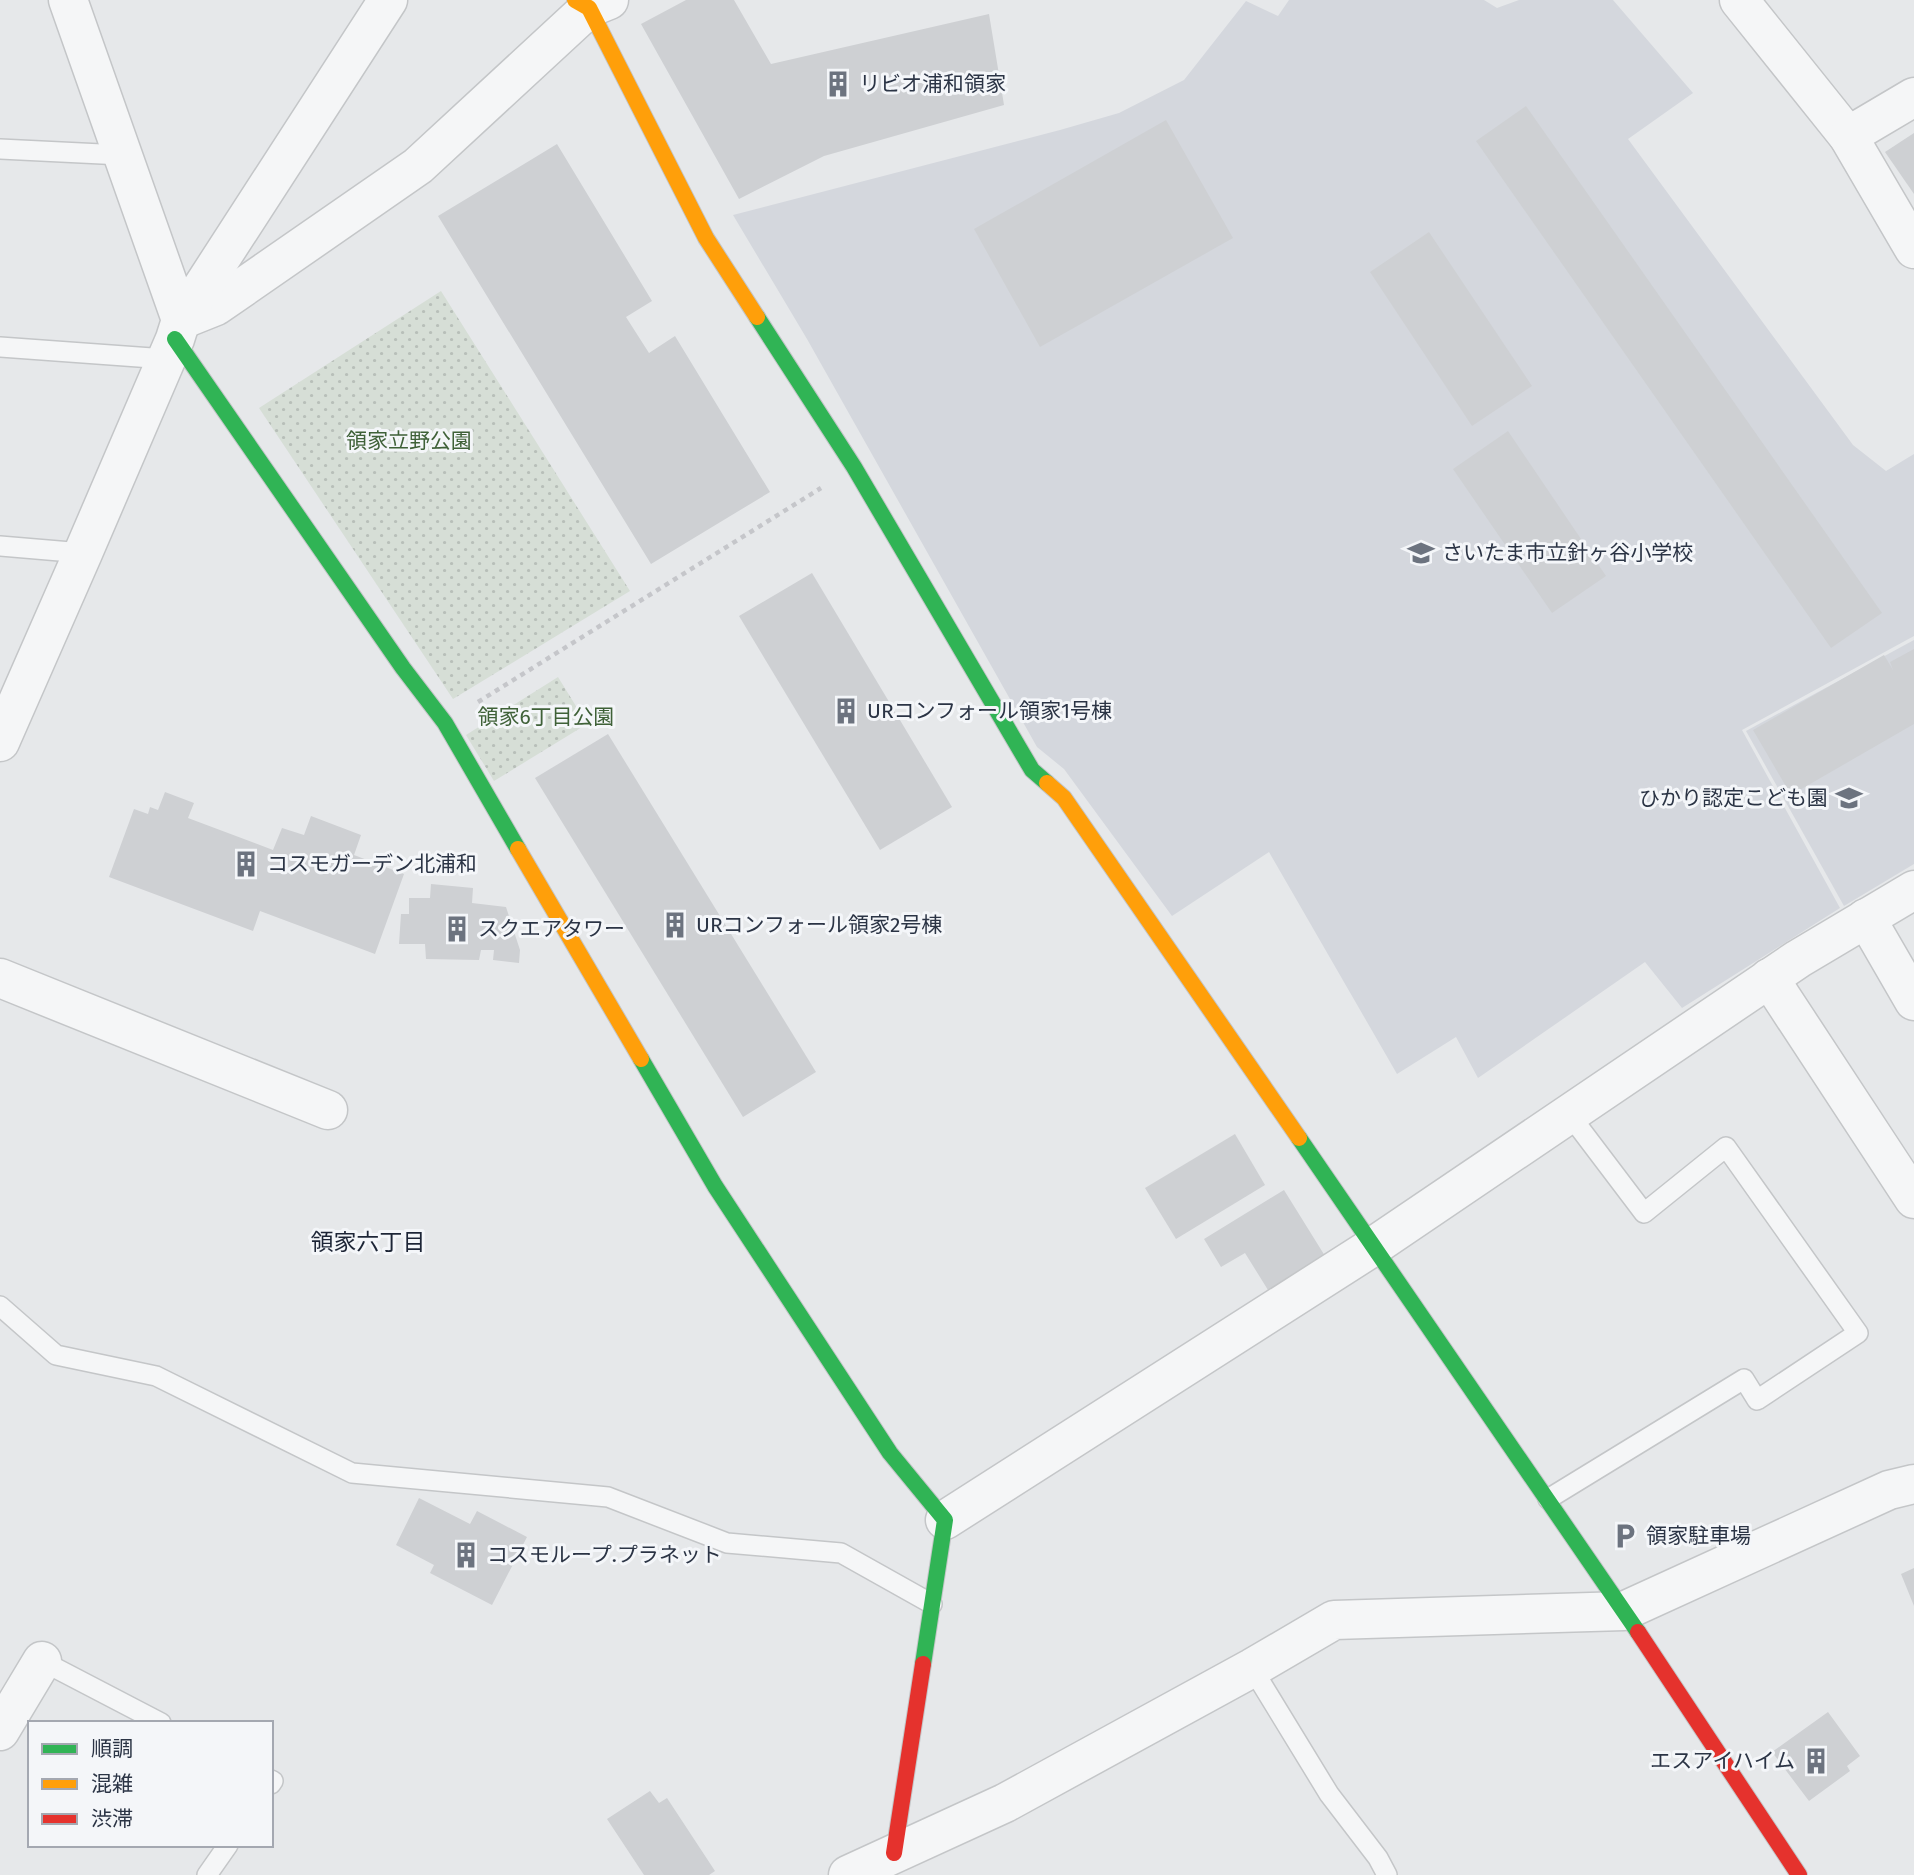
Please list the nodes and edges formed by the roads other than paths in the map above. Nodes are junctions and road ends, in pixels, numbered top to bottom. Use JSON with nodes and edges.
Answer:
{"nodes":[{"id":1,"x":68,"y":0,"type":"edge"},
{"id":2,"x":388,"y":0,"type":"edge"},
{"id":3,"x":1739,"y":0,"type":"edge"},
{"id":4,"x":591,"y":3,"type":"edge"},
{"id":5,"x":1914,"y":97,"type":"edge"},
{"id":6,"x":1848,"y":136,"type":"junction"},
{"id":7,"x":0,"y":149,"type":"edge"},
{"id":8,"x":122,"y":155,"type":"junction"},
{"id":9,"x":1914,"y":249,"type":"edge"},
{"id":10,"x":174,"y":339,"type":"junction"},
{"id":11,"x":0,"y":347,"type":"edge"},
{"id":12,"x":0,"y":547,"type":"edge"},
{"id":13,"x":83,"y":554,"type":"junction"},
{"id":14,"x":0,"y":743,"type":"edge"},
{"id":15,"x":1914,"y":890,"type":"edge"},
{"id":16,"x":1866,"y":918,"type":"junction"},
{"id":17,"x":0,"y":978,"type":"edge"},
{"id":18,"x":1769,"y":978,"type":"junction"},
{"id":19,"x":1914,"y":1001,"type":"edge"},
{"id":20,"x":328,"y":1110,"type":"dead end"},
{"id":21,"x":1569,"y":1114,"type":"junction"},
{"id":22,"x":1914,"y":1199,"type":"edge"},
{"id":23,"x":1374,"y":1247,"type":"junction"},
{"id":24,"x":0,"y":1306,"type":"edge"},
{"id":25,"x":1914,"y":1484,"type":"edge"},
{"id":26,"x":1548,"y":1499,"type":"junction"},
{"id":27,"x":945,"y":1520,"type":"junction"},
{"id":28,"x":932,"y":1604,"type":"junction"},
{"id":29,"x":1624,"y":1611,"type":"junction"},
{"id":30,"x":42,"y":1661,"type":"joint"},
{"id":31,"x":1252,"y":1668,"type":"junction"},
{"id":32,"x":157,"y":1721,"type":"edge"},
{"id":33,"x":0,"y":1731,"type":"edge"},
{"id":34,"x":227,"y":1847,"type":"edge"},
{"id":35,"x":869,"y":1867,"type":"edge"},
{"id":36,"x":207,"y":1875,"type":"edge"},
{"id":37,"x":1387,"y":1875,"type":"edge"},
{"id":38,"x":1799,"y":1875,"type":"edge"}],
"edges":[{"from":1,"to":8,"type":"street"},
{"from":2,"to":10,"type":"street"},
{"from":3,"to":6,"type":"street"},
{"from":4,"to":10,"type":"street"},
{"from":4,"to":23,"type":"street"},
{"from":5,"to":6,"type":"street"},
{"from":6,"to":9,"type":"street"},
{"from":7,"to":8,"type":"lane"},
{"from":8,"to":10,"type":"street"},
{"from":10,"to":11,"type":"lane"},
{"from":10,"to":13,"type":"street"},
{"from":10,"to":27,"type":"street"},
{"from":12,"to":13,"type":"lane"},
{"from":13,"to":14,"type":"street"},
{"from":15,"to":16,"type":"street"},
{"from":16,"to":18,"type":"street"},
{"from":16,"to":19,"type":"street"},
{"from":17,"to":20,"type":"street"},
{"from":18,"to":21,"type":"street"},
{"from":18,"to":22,"type":"street"},
{"from":21,"to":23,"type":"street"},
{"from":21,"to":26,"type":"lane"},
{"from":23,"to":26,"type":"street"},
{"from":23,"to":27,"type":"street"},
{"from":24,"to":28,"type":"lane"},
{"from":25,"to":29,"type":"street"},
{"from":26,"to":29,"type":"street"},
{"from":27,"to":28,"type":"street"},
{"from":28,"to":35,"type":"street"},
{"from":29,"to":31,"type":"street"},
{"from":29,"to":38,"type":"street"},
{"from":30,"to":32,"type":"lane"},
{"from":30,"to":33,"type":"street"},
{"from":31,"to":35,"type":"street"},
{"from":31,"to":37,"type":"lane"},
{"from":34,"to":36,"type":"lane"}]}
